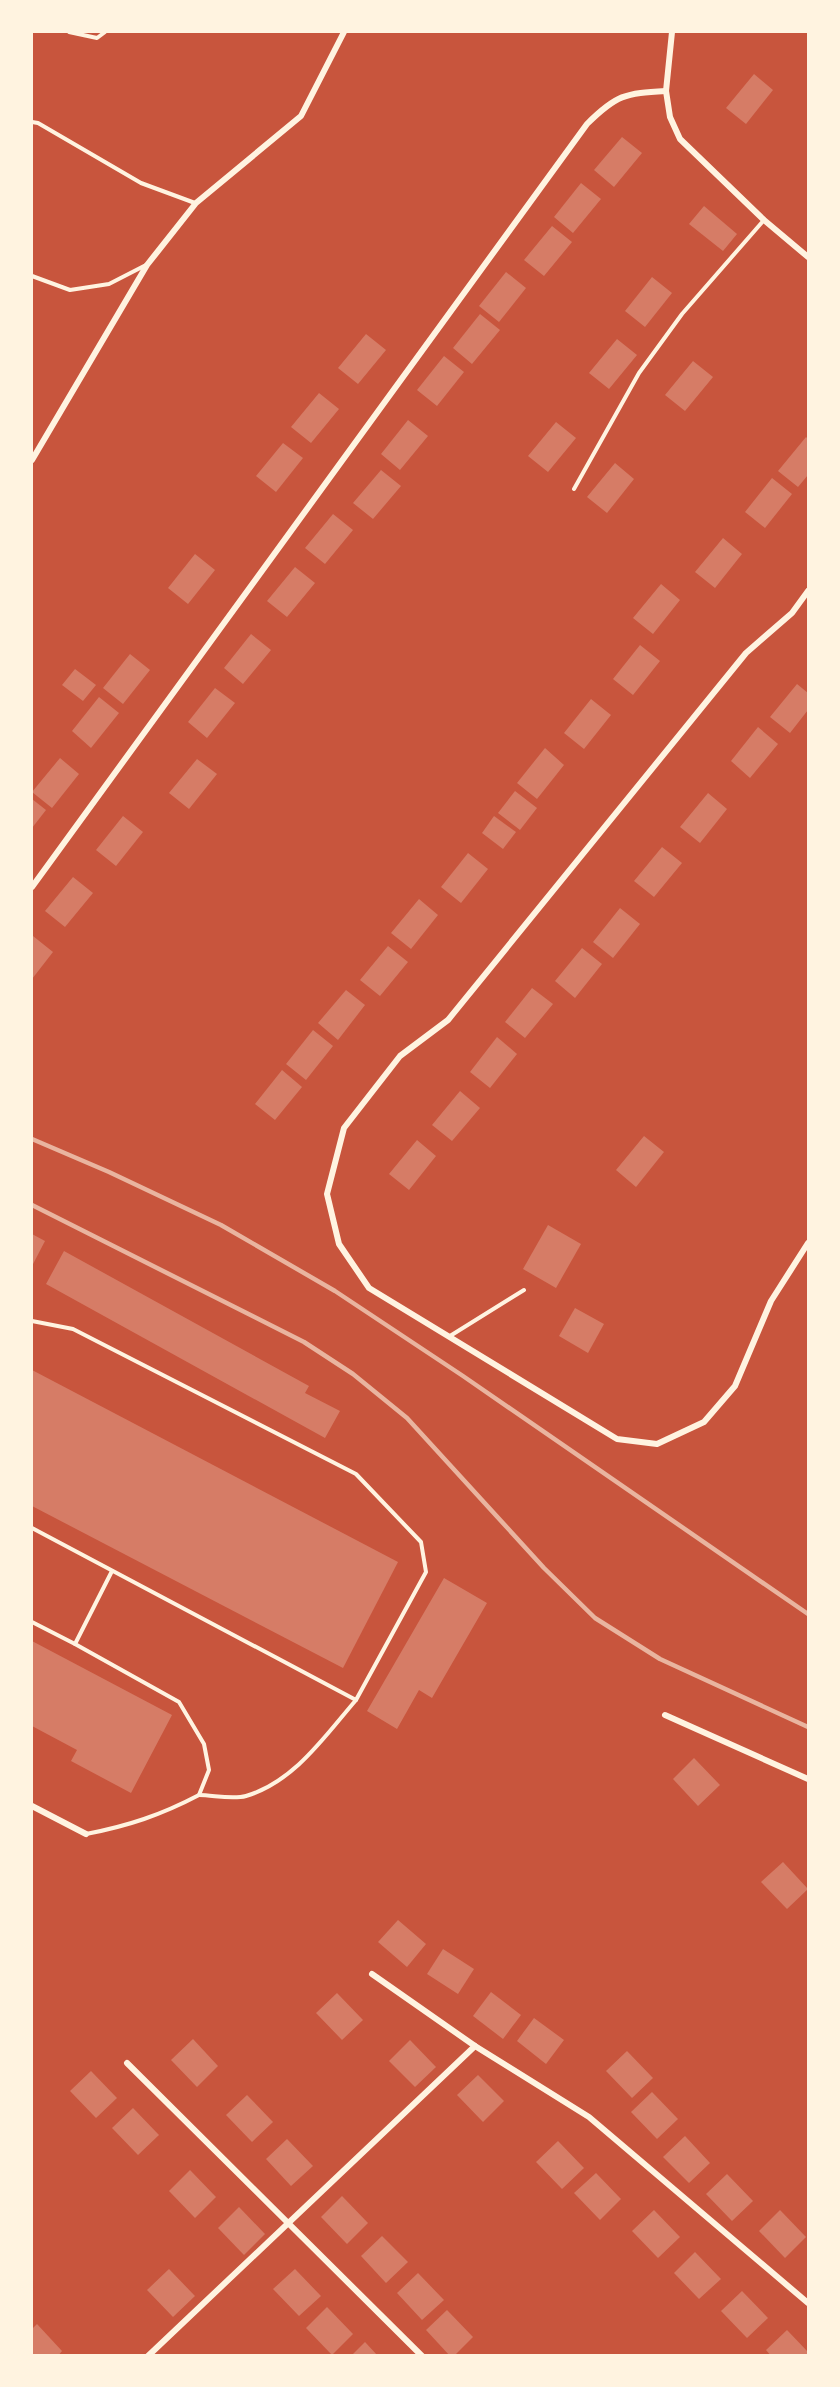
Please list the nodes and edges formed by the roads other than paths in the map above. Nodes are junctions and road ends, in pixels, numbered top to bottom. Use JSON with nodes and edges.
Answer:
{"nodes":[{"id":1,"x":69,"y":32,"type":"edge"},
{"id":2,"x":105,"y":32,"type":"edge"},
{"id":3,"x":344,"y":32,"type":"edge"},
{"id":4,"x":672,"y":32,"type":"edge"},
{"id":5,"x":666,"y":90,"type":"junction"},
{"id":6,"x":32,"y":122,"type":"edge"},
{"id":7,"x":196,"y":203,"type":"junction"},
{"id":8,"x":764,"y":220,"type":"junction"},
{"id":9,"x":808,"y":257,"type":"edge"},
{"id":10,"x":147,"y":265,"type":"junction"},
{"id":11,"x":32,"y":276,"type":"edge"},
{"id":12,"x":32,"y":460,"type":"edge"},
{"id":13,"x":574,"y":489,"type":"dead end"},
{"id":14,"x":808,"y":591,"type":"edge"},
{"id":15,"x":32,"y":887,"type":"edge"},
{"id":16,"x":808,"y":1243,"type":"edge"},
{"id":17,"x":524,"y":1290,"type":"dead end"},
{"id":18,"x":32,"y":1321,"type":"edge"},
{"id":19,"x":450,"y":1337,"type":"junction"},
{"id":20,"x":32,"y":1528,"type":"edge"},
{"id":21,"x":112,"y":1571,"type":"junction"},
{"id":22,"x":32,"y":1622,"type":"edge"},
{"id":23,"x":75,"y":1644,"type":"junction"},
{"id":24,"x":356,"y":1700,"type":"junction"},
{"id":25,"x":665,"y":1715,"type":"dead end"},
{"id":26,"x":808,"y":1779,"type":"edge"},
{"id":27,"x":199,"y":1795,"type":"junction"},
{"id":28,"x":32,"y":1806,"type":"edge"},
{"id":29,"x":86,"y":1834,"type":"joint"},
{"id":30,"x":372,"y":1974,"type":"dead end"},
{"id":31,"x":474,"y":2046,"type":"junction"},
{"id":32,"x":127,"y":2063,"type":"dead end"},
{"id":33,"x":289,"y":2223,"type":"junction"},
{"id":34,"x":808,"y":2303,"type":"edge"},
{"id":35,"x":148,"y":2355,"type":"edge"},
{"id":36,"x":422,"y":2355,"type":"edge"}],
"edges":[{"from":1,"to":2,"type":"lane"},
{"from":3,"to":7,"type":"street"},
{"from":4,"to":5,"type":"street"},
{"from":5,"to":8,"type":"street"},
{"from":5,"to":15,"type":"street"},
{"from":6,"to":7,"type":"lane"},
{"from":7,"to":10,"type":"street"},
{"from":8,"to":9,"type":"street"},
{"from":8,"to":13,"type":"lane"},
{"from":10,"to":11,"type":"lane"},
{"from":10,"to":12,"type":"street"},
{"from":14,"to":19,"type":"street"},
{"from":16,"to":19,"type":"street"},
{"from":17,"to":19,"type":"lane"},
{"from":18,"to":24,"type":"lane"},
{"from":20,"to":21,"type":"lane"},
{"from":21,"to":23,"type":"lane"},
{"from":21,"to":24,"type":"lane"},
{"from":22,"to":23,"type":"lane"},
{"from":23,"to":27,"type":"lane"},
{"from":24,"to":27,"type":"lane"},
{"from":25,"to":26,"type":"street"},
{"from":27,"to":29,"type":"lane"},
{"from":28,"to":29,"type":"street"},
{"from":30,"to":31,"type":"street"},
{"from":31,"to":33,"type":"street"},
{"from":31,"to":34,"type":"street"},
{"from":32,"to":33,"type":"street"},
{"from":33,"to":35,"type":"street"},
{"from":33,"to":36,"type":"street"}]}
